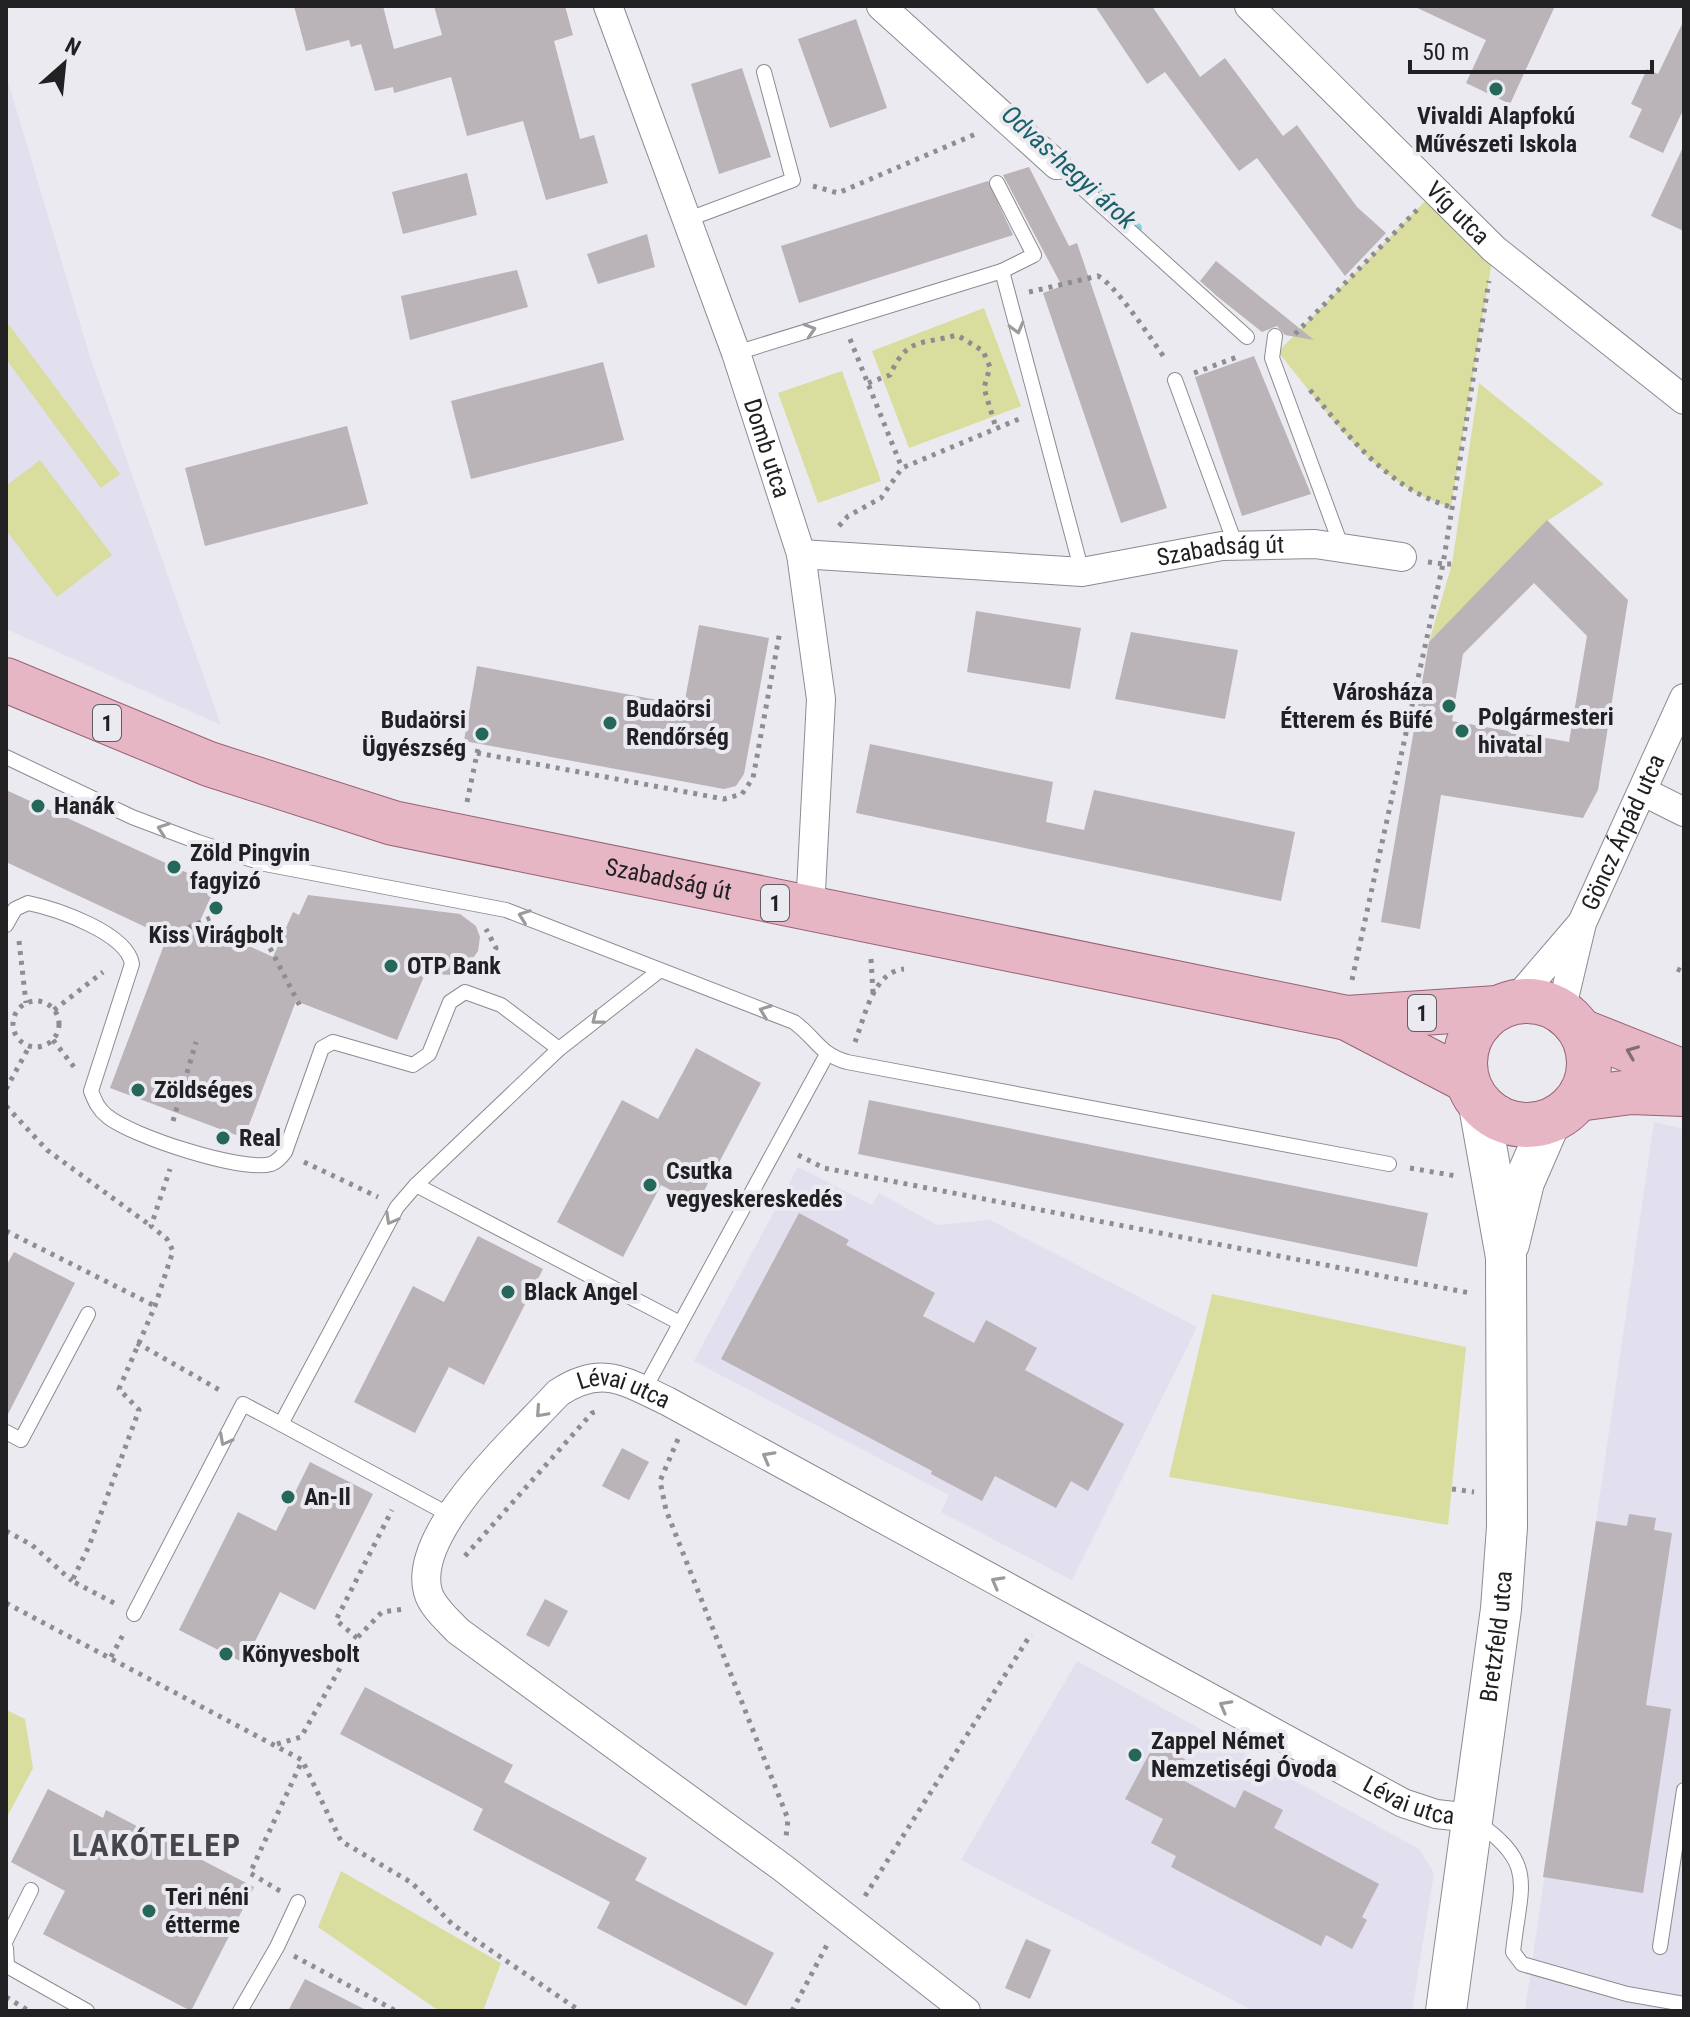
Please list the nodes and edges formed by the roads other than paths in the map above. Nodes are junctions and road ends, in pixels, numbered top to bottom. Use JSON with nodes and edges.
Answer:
{"nodes":[{"id":1,"x":608,"y":6,"type":"edge"},
{"id":2,"x":881,"y":6,"type":"edge"},
{"id":3,"x":1249,"y":6,"type":"edge"},
{"id":4,"x":1278,"y":17,"type":"edge"},
{"id":5,"x":764,"y":72,"type":"dead end"},
{"id":6,"x":1057,"y":165,"type":"joint"},
{"id":7,"x":997,"y":183,"type":"dead end"},
{"id":8,"x":686,"y":220,"type":"junction"},
{"id":9,"x":1002,"y":271,"type":"junction"},
{"id":10,"x":1247,"y":337,"type":"dead end"},
{"id":11,"x":1282,"y":338,"type":"road end"},
{"id":12,"x":736,"y":353,"type":"junction"},
{"id":13,"x":1175,"y":380,"type":"road end"},
{"id":14,"x":1684,"y":400,"type":"edge"},
{"id":15,"x":1236,"y":546,"type":"junction"},
{"id":16,"x":1342,"y":548,"type":"junction"},
{"id":17,"x":809,"y":554,"type":"junction"},
{"id":18,"x":1402,"y":557,"type":"dead end"},
{"id":19,"x":1082,"y":572,"type":"junction"},
{"id":20,"x":6,"y":680,"type":"edge"},
{"id":21,"x":1684,"y":698,"type":"edge"},
{"id":22,"x":6,"y":757,"type":"edge"},
{"id":23,"x":1644,"y":792,"type":"junction"},
{"id":24,"x":1684,"y":812,"type":"edge"},
{"id":25,"x":810,"y":910,"type":"junction"},
{"id":26,"x":1582,"y":923,"type":"junction"},
{"id":27,"x":6,"y":925,"type":"edge"},
{"id":28,"x":659,"y":971,"type":"junction"},
{"id":29,"x":1357,"y":1002,"type":"junction"},
{"id":30,"x":1506,"y":1005,"type":"junction"},
{"id":31,"x":1571,"y":1021,"type":"junction"},
{"id":32,"x":559,"y":1049,"type":"junction"},
{"id":33,"x":826,"y":1056,"type":"junction"},
{"id":34,"x":1684,"y":1072,"type":"edge"},
{"id":35,"x":1472,"y":1090,"type":"junction"},
{"id":36,"x":1684,"y":1094,"type":"edge"},
{"id":37,"x":1565,"y":1109,"type":"junction"},
{"id":38,"x":1389,"y":1164,"type":"road end"},
{"id":39,"x":416,"y":1185,"type":"junction"},
{"id":40,"x":1506,"y":1257,"type":"junction"},
{"id":41,"x":88,"y":1314,"type":"dead end"},
{"id":42,"x":680,"y":1323,"type":"junction"},
{"id":43,"x":656,"y":1404,"type":"junction"},
{"id":44,"x":281,"y":1424,"type":"junction"},
{"id":45,"x":6,"y":1432,"type":"edge"},
{"id":46,"x":448,"y":1514,"type":"junction"},
{"id":47,"x":134,"y":1614,"type":"road end"},
{"id":48,"x":1684,"y":1790,"type":"edge"},
{"id":49,"x":1472,"y":1818,"type":"junction"},
{"id":50,"x":31,"y":1890,"type":"dead end"},
{"id":51,"x":298,"y":1902,"type":"road end"},
{"id":52,"x":6,"y":1940,"type":"edge"},
{"id":53,"x":1660,"y":1947,"type":"dead end"},
{"id":54,"x":6,"y":1948,"type":"edge"},
{"id":55,"x":1684,"y":2004,"type":"edge"},
{"id":56,"x":87,"y":2011,"type":"edge"},
{"id":57,"x":240,"y":2011,"type":"edge"},
{"id":58,"x":966,"y":2011,"type":"edge"},
{"id":59,"x":1446,"y":2011,"type":"edge"}],
"edges":[{"from":1,"to":8,"type":"street","name":"Domb utca"},
{"from":2,"to":6,"type":"street"},
{"from":3,"to":4,"type":"street","name":"Víg utca"},
{"from":4,"to":14,"type":"street","name":"Víg utca"},
{"from":5,"to":8,"type":"lane"},
{"from":6,"to":10,"type":"lane"},
{"from":7,"to":9,"type":"lane"},
{"from":8,"to":12,"type":"street","name":"Domb utca"},
{"from":12,"to":9,"type":"lane","one_way":true},
{"from":9,"to":19,"type":"lane","one_way":true},
{"from":11,"to":16,"type":"lane"},
{"from":12,"to":17,"type":"street","name":"Domb utca"},
{"from":13,"to":15,"type":"lane"},
{"from":15,"to":16,"type":"street","name":"Szabadság út"},
{"from":15,"to":19,"type":"street","name":"Szabadság út"},
{"from":16,"to":18,"type":"street","name":"Szabadság út"},
{"from":17,"to":19,"type":"street","name":"Szabadság út"},
{"from":17,"to":25,"type":"street","name":"Domb utca"},
{"from":20,"to":25,"type":"main road","name":"Szabadság út","number":"1"},
{"from":21,"to":23,"type":"street","name":"Göncz Árpád utca"},
{"from":28,"to":22,"type":"lane","one_way":true},
{"from":23,"to":24,"type":"street"},
{"from":23,"to":26,"type":"street","name":"Göncz Árpád utca"},
{"from":25,"to":29,"type":"main road","name":"Szabadság út","number":"1"},
{"from":26,"to":30,"type":"street","name":"Göncz Árpád utca"},
{"from":26,"to":31,"type":"street","name":"Göncz Árpád utca"},
{"from":27,"to":32,"type":"lane"},
{"from":28,"to":32,"type":"lane","one_way":true},
{"from":33,"to":28,"type":"lane","one_way":true},
{"from":29,"to":30,"type":"main road","name":"Szabadság út","number":"1"},
{"from":29,"to":35,"type":"main road","name":"Szabadság út","number":"1"},
{"from":30,"to":31,"type":"main road","number":"1"},
{"from":30,"to":35,"type":"main road","number":"1"},
{"from":34,"to":31,"type":"main road","number":"1","one_way":true},
{"from":31,"to":37,"type":"main road"},
{"from":32,"to":39,"type":"lane"},
{"from":33,"to":38,"type":"lane"},
{"from":33,"to":42,"type":"lane"},
{"from":35,"to":37,"type":"main road","number":"1"},
{"from":35,"to":40,"type":"main road","name":"Bretzfeld utca"},
{"from":36,"to":37,"type":"main road","number":"1"},
{"from":37,"to":40,"type":"main road","name":"Bretzfeld utca"},
{"from":39,"to":42,"type":"lane"},
{"from":39,"to":44,"type":"lane","one_way":true},
{"from":40,"to":49,"type":"main road","name":"Bretzfeld utca"},
{"from":41,"to":45,"type":"lane"},
{"from":42,"to":43,"type":"lane"},
{"from":43,"to":46,"type":"street","name":"Lévai utca","one_way":true},
{"from":49,"to":43,"type":"street","name":"Lévai utca","one_way":true},
{"from":44,"to":46,"type":"lane"},
{"from":44,"to":47,"type":"lane","one_way":true},
{"from":46,"to":58,"type":"street","name":"Lévai utca"},
{"from":48,"to":53,"type":"lane"},
{"from":49,"to":55,"type":"lane"},
{"from":49,"to":59,"type":"main road","name":"Bretzfeld utca"},
{"from":50,"to":52,"type":"lane"},
{"from":51,"to":57,"type":"lane"},
{"from":54,"to":56,"type":"lane"}]}
